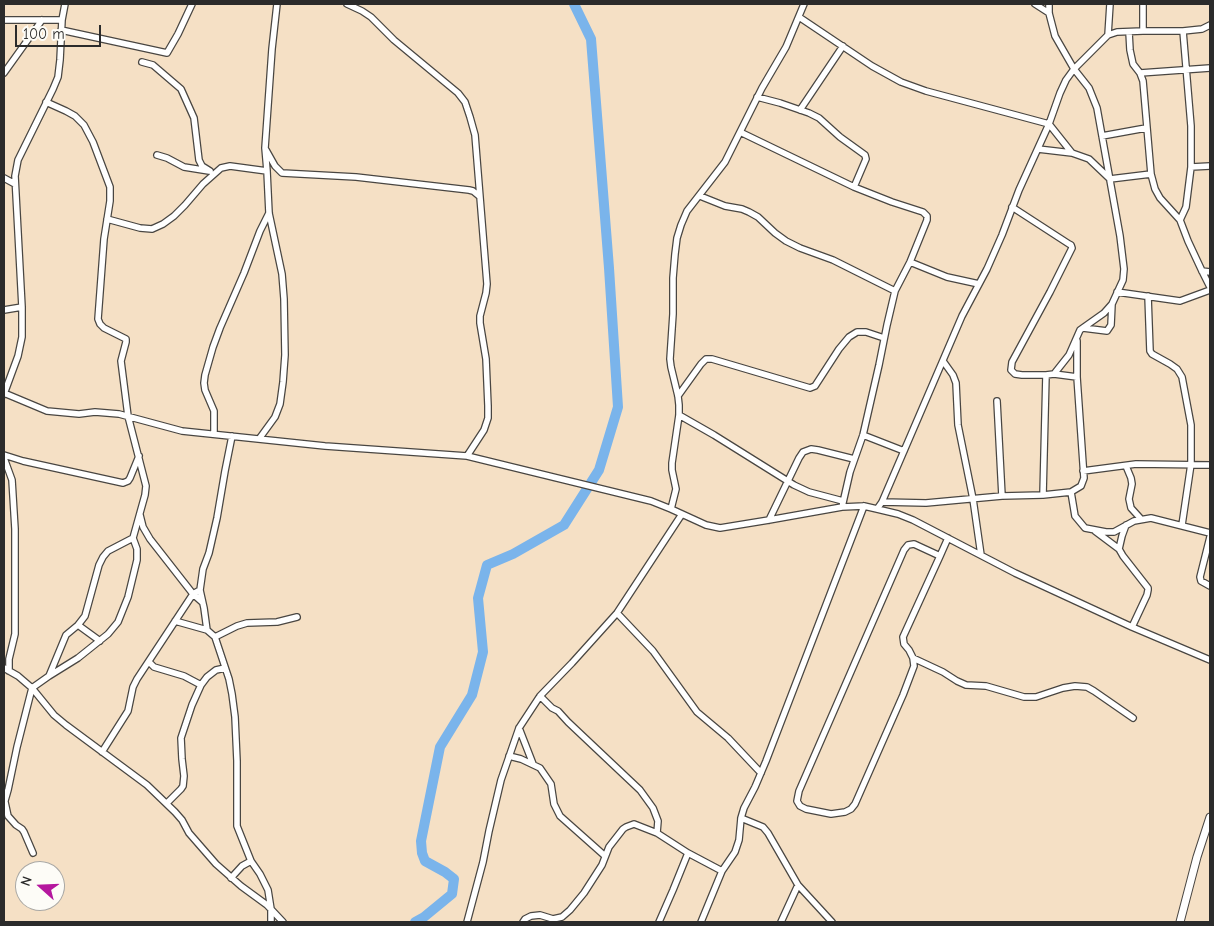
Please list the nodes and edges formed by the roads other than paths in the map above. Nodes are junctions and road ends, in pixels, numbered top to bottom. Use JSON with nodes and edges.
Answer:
{"nodes":[{"id":1,"x":65,"y":4,"type":"edge"},
{"id":2,"x":192,"y":4,"type":"edge"},
{"id":3,"x":277,"y":4,"type":"edge"},
{"id":4,"x":347,"y":4,"type":"edge"},
{"id":5,"x":804,"y":4,"type":"edge"},
{"id":6,"x":1035,"y":4,"type":"edge"},
{"id":7,"x":1049,"y":4,"type":"edge"},
{"id":8,"x":1110,"y":4,"type":"edge"},
{"id":9,"x":1143,"y":4,"type":"edge"},
{"id":10,"x":1049,"y":13,"type":"junction"},
{"id":11,"x":798,"y":17,"type":"junction"},
{"id":12,"x":4,"y":20,"type":"edge"},
{"id":13,"x":42,"y":20,"type":"junction"},
{"id":14,"x":62,"y":20,"type":"junction"},
{"id":15,"x":1210,"y":26,"type":"edge"},
{"id":16,"x":61,"y":30,"type":"junction"},
{"id":17,"x":1142,"y":30,"type":"junction"},
{"id":18,"x":1184,"y":31,"type":"junction"},
{"id":19,"x":1129,"y":32,"type":"junction"},
{"id":20,"x":1108,"y":35,"type":"junction"},
{"id":21,"x":843,"y":46,"type":"junction"},
{"id":22,"x":142,"y":62,"type":"dead end"},
{"id":23,"x":1210,"y":68,"type":"edge"},
{"id":24,"x":1074,"y":69,"type":"junction"},
{"id":25,"x":1186,"y":69,"type":"junction"},
{"id":26,"x":4,"y":73,"type":"edge"},
{"id":27,"x":1140,"y":73,"type":"junction"},
{"id":28,"x":757,"y":97,"type":"junction"},
{"id":29,"x":46,"y":102,"type":"junction"},
{"id":30,"x":800,"y":110,"type":"junction"},
{"id":31,"x":1048,"y":124,"type":"junction"},
{"id":32,"x":1146,"y":128,"type":"junction"},
{"id":33,"x":740,"y":132,"type":"junction"},
{"id":34,"x":1102,"y":136,"type":"junction"},
{"id":35,"x":265,"y":148,"type":"junction"},
{"id":36,"x":1038,"y":149,"type":"junction"},
{"id":37,"x":1072,"y":153,"type":"junction"},
{"id":38,"x":157,"y":156,"type":"dead end"},
{"id":39,"x":1210,"y":166,"type":"edge"},
{"id":40,"x":1191,"y":168,"type":"junction"},
{"id":41,"x":267,"y":171,"type":"junction"},
{"id":42,"x":213,"y":172,"type":"junction"},
{"id":43,"x":1152,"y":174,"type":"junction"},
{"id":44,"x":4,"y":178,"type":"edge"},
{"id":45,"x":1110,"y":179,"type":"junction"},
{"id":46,"x":15,"y":184,"type":"junction"},
{"id":47,"x":854,"y":187,"type":"junction"},
{"id":48,"x":479,"y":196,"type":"junction"},
{"id":49,"x":700,"y":196,"type":"junction"},
{"id":50,"x":1012,"y":207,"type":"junction"},
{"id":51,"x":269,"y":213,"type":"junction"},
{"id":52,"x":107,"y":219,"type":"junction"},
{"id":53,"x":1180,"y":220,"type":"junction"},
{"id":54,"x":910,"y":262,"type":"junction"},
{"id":55,"x":1202,"y":271,"type":"junction"},
{"id":56,"x":1210,"y":272,"type":"edge"},
{"id":57,"x":979,"y":284,"type":"junction"},
{"id":58,"x":1210,"y":288,"type":"edge"},
{"id":59,"x":895,"y":291,"type":"junction"},
{"id":60,"x":1117,"y":292,"type":"junction"},
{"id":61,"x":1148,"y":296,"type":"junction"},
{"id":62,"x":1112,"y":304,"type":"junction"},
{"id":63,"x":22,"y":307,"type":"junction"},
{"id":64,"x":4,"y":310,"type":"edge"},
{"id":65,"x":1083,"y":328,"type":"junction"},
{"id":66,"x":884,"y":338,"type":"junction"},
{"id":67,"x":1077,"y":338,"type":"junction"},
{"id":68,"x":943,"y":361,"type":"junction"},
{"id":69,"x":1054,"y":374,"type":"junction"},
{"id":70,"x":1046,"y":376,"type":"junction"},
{"id":71,"x":1078,"y":376,"type":"junction"},
{"id":72,"x":4,"y":393,"type":"edge"},
{"id":73,"x":678,"y":396,"type":"junction"},
{"id":74,"x":997,"y":401,"type":"dead end"},
{"id":75,"x":679,"y":415,"type":"junction"},
{"id":76,"x":128,"y":416,"type":"junction"},
{"id":77,"x":214,"y":434,"type":"junction"},
{"id":78,"x":863,"y":435,"type":"junction"},
{"id":79,"x":232,"y":436,"type":"junction"},
{"id":80,"x":260,"y":439,"type":"junction"},
{"id":81,"x":904,"y":452,"type":"junction"},
{"id":82,"x":139,"y":455,"type":"junction"},
{"id":83,"x":4,"y":456,"type":"edge"},
{"id":84,"x":467,"y":456,"type":"junction"},
{"id":85,"x":854,"y":459,"type":"junction"},
{"id":86,"x":1191,"y":464,"type":"junction"},
{"id":87,"x":1210,"y":465,"type":"edge"},
{"id":88,"x":1126,"y":466,"type":"junction"},
{"id":89,"x":1083,"y":471,"type":"junction"},
{"id":90,"x":788,"y":482,"type":"junction"},
{"id":91,"x":1071,"y":492,"type":"junction"},
{"id":92,"x":1043,"y":495,"type":"junction"},
{"id":93,"x":1002,"y":496,"type":"junction"},
{"id":94,"x":972,"y":499,"type":"junction"},
{"id":95,"x":882,"y":502,"type":"junction"},
{"id":96,"x":843,"y":504,"type":"junction"},
{"id":97,"x":864,"y":506,"type":"junction"},
{"id":98,"x":671,"y":509,"type":"junction"},
{"id":99,"x":877,"y":509,"type":"junction"},
{"id":100,"x":140,"y":513,"type":"junction"},
{"id":101,"x":682,"y":514,"type":"junction"},
{"id":102,"x":1140,"y":519,"type":"junction"},
{"id":103,"x":770,"y":520,"type":"junction"},
{"id":104,"x":1126,"y":525,"type":"junction"},
{"id":105,"x":1182,"y":525,"type":"junction"},
{"id":106,"x":1092,"y":529,"type":"junction"},
{"id":107,"x":1210,"y":535,"type":"edge"},
{"id":108,"x":133,"y":538,"type":"junction"},
{"id":109,"x":948,"y":538,"type":"junction"},
{"id":110,"x":1120,"y":549,"type":"junction"},
{"id":111,"x":981,"y":555,"type":"junction"},
{"id":112,"x":940,"y":556,"type":"junction"},
{"id":113,"x":1210,"y":586,"type":"edge"},
{"id":114,"x":200,"y":590,"type":"junction"},
{"id":115,"x":193,"y":594,"type":"junction"},
{"id":116,"x":203,"y":604,"type":"junction"},
{"id":117,"x":617,"y":613,"type":"junction"},
{"id":118,"x":297,"y":617,"type":"dead end"},
{"id":119,"x":175,"y":621,"type":"junction"},
{"id":120,"x":78,"y":625,"type":"junction"},
{"id":121,"x":1132,"y":627,"type":"junction"},
{"id":122,"x":207,"y":630,"type":"junction"},
{"id":123,"x":215,"y":636,"type":"junction"},
{"id":124,"x":100,"y":641,"type":"junction"},
{"id":125,"x":913,"y":658,"type":"junction"},
{"id":126,"x":1210,"y":660,"type":"edge"},
{"id":127,"x":149,"y":662,"type":"junction"},
{"id":128,"x":225,"y":668,"type":"junction"},
{"id":129,"x":6,"y":669,"type":"edge"},
{"id":130,"x":49,"y":676,"type":"junction"},
{"id":131,"x":201,"y":685,"type":"junction"},
{"id":132,"x":32,"y":688,"type":"junction"},
{"id":133,"x":540,"y":696,"type":"junction"},
{"id":134,"x":1133,"y":718,"type":"dead end"},
{"id":135,"x":519,"y":728,"type":"junction"},
{"id":136,"x":102,"y":752,"type":"junction"},
{"id":137,"x":509,"y":756,"type":"junction"},
{"id":138,"x":533,"y":764,"type":"junction"},
{"id":139,"x":761,"y":773,"type":"junction"},
{"id":140,"x":4,"y":803,"type":"edge"},
{"id":141,"x":167,"y":804,"type":"junction"},
{"id":142,"x":741,"y":818,"type":"junction"},
{"id":143,"x":1210,"y":818,"type":"edge"},
{"id":144,"x":657,"y":833,"type":"junction"},
{"id":145,"x":33,"y":853,"type":"dead end"},
{"id":146,"x":688,"y":853,"type":"junction"},
{"id":147,"x":605,"y":856,"type":"junction"},
{"id":148,"x":251,"y":861,"type":"junction"},
{"id":149,"x":722,"y":871,"type":"junction"},
{"id":150,"x":231,"y":878,"type":"junction"},
{"id":151,"x":798,"y":885,"type":"junction"},
{"id":152,"x":271,"y":909,"type":"junction"},
{"id":153,"x":271,"y":922,"type":"edge"},
{"id":154,"x":283,"y":922,"type":"edge"},
{"id":155,"x":467,"y":922,"type":"edge"},
{"id":156,"x":522,"y":922,"type":"edge"},
{"id":157,"x":659,"y":922,"type":"edge"},
{"id":158,"x":701,"y":922,"type":"edge"},
{"id":159,"x":781,"y":922,"type":"edge"},
{"id":160,"x":832,"y":922,"type":"edge"},
{"id":161,"x":1180,"y":922,"type":"edge"}],
"edges":[{"from":1,"to":14,"type":"street"},
{"from":2,"to":16,"type":"street"},
{"from":3,"to":35,"type":"street"},
{"from":4,"to":48,"type":"street"},
{"from":5,"to":11,"type":"street"},
{"from":6,"to":10,"type":"street"},
{"from":7,"to":10,"type":"street"},
{"from":8,"to":20,"type":"street"},
{"from":9,"to":17,"type":"street"},
{"from":10,"to":24,"type":"street"},
{"from":11,"to":21,"type":"street"},
{"from":11,"to":28,"type":"street"},
{"from":12,"to":13,"type":"street"},
{"from":13,"to":14,"type":"street"},
{"from":13,"to":26,"type":"street"},
{"from":14,"to":16,"type":"street"},
{"from":15,"to":18,"type":"street"},
{"from":16,"to":29,"type":"street"},
{"from":17,"to":18,"type":"street"},
{"from":17,"to":19,"type":"street"},
{"from":18,"to":25,"type":"street"},
{"from":19,"to":20,"type":"street"},
{"from":19,"to":27,"type":"street"},
{"from":20,"to":24,"type":"street"},
{"from":21,"to":30,"type":"street"},
{"from":21,"to":31,"type":"street"},
{"from":22,"to":42,"type":"street"},
{"from":23,"to":25,"type":"street"},
{"from":24,"to":31,"type":"street"},
{"from":24,"to":34,"type":"street"},
{"from":25,"to":27,"type":"street"},
{"from":25,"to":40,"type":"street"},
{"from":27,"to":32,"type":"street"},
{"from":28,"to":30,"type":"street"},
{"from":28,"to":33,"type":"street"},
{"from":29,"to":46,"type":"street"},
{"from":29,"to":52,"type":"street"},
{"from":30,"to":47,"type":"street"},
{"from":31,"to":36,"type":"street"},
{"from":31,"to":37,"type":"street"},
{"from":32,"to":34,"type":"street"},
{"from":32,"to":43,"type":"street"},
{"from":33,"to":47,"type":"street"},
{"from":33,"to":49,"type":"street"},
{"from":34,"to":45,"type":"street"},
{"from":35,"to":41,"type":"street"},
{"from":35,"to":48,"type":"street"},
{"from":36,"to":37,"type":"street"},
{"from":36,"to":50,"type":"street"},
{"from":37,"to":45,"type":"street"},
{"from":38,"to":42,"type":"street"},
{"from":39,"to":40,"type":"street"},
{"from":40,"to":53,"type":"street"},
{"from":41,"to":42,"type":"street"},
{"from":41,"to":51,"type":"street"},
{"from":42,"to":52,"type":"street"},
{"from":43,"to":45,"type":"street"},
{"from":43,"to":53,"type":"street"},
{"from":44,"to":46,"type":"street"},
{"from":45,"to":60,"type":"street"},
{"from":46,"to":63,"type":"street"},
{"from":47,"to":54,"type":"street"},
{"from":48,"to":84,"type":"street"},
{"from":49,"to":59,"type":"street"},
{"from":49,"to":73,"type":"street"},
{"from":50,"to":57,"type":"street"},
{"from":50,"to":70,"type":"street"},
{"from":51,"to":77,"type":"street"},
{"from":51,"to":80,"type":"street"},
{"from":52,"to":76,"type":"street"},
{"from":53,"to":55,"type":"street"},
{"from":54,"to":57,"type":"street"},
{"from":54,"to":59,"type":"street"},
{"from":55,"to":56,"type":"street"},
{"from":55,"to":58,"type":"street"},
{"from":57,"to":68,"type":"street"},
{"from":58,"to":61,"type":"street"},
{"from":59,"to":66,"type":"street"},
{"from":60,"to":61,"type":"street"},
{"from":60,"to":62,"type":"street"},
{"from":61,"to":86,"type":"street"},
{"from":62,"to":65,"type":"street"},
{"from":62,"to":65,"type":"street"},
{"from":63,"to":64,"type":"street"},
{"from":63,"to":72,"type":"street"},
{"from":65,"to":67,"type":"street"},
{"from":66,"to":73,"type":"street"},
{"from":66,"to":78,"type":"street"},
{"from":67,"to":69,"type":"street"},
{"from":67,"to":71,"type":"street"},
{"from":68,"to":81,"type":"street"},
{"from":68,"to":94,"type":"street"},
{"from":69,"to":70,"type":"street"},
{"from":69,"to":71,"type":"street"},
{"from":70,"to":92,"type":"street"},
{"from":71,"to":89,"type":"street"},
{"from":72,"to":76,"type":"street"},
{"from":73,"to":75,"type":"street"},
{"from":74,"to":93,"type":"street"},
{"from":75,"to":90,"type":"street"},
{"from":75,"to":98,"type":"street"},
{"from":76,"to":77,"type":"street"},
{"from":76,"to":82,"type":"street"},
{"from":77,"to":79,"type":"street"},
{"from":78,"to":81,"type":"street"},
{"from":78,"to":85,"type":"street"},
{"from":79,"to":80,"type":"street"},
{"from":79,"to":114,"type":"street"},
{"from":80,"to":84,"type":"street"},
{"from":81,"to":95,"type":"street"},
{"from":82,"to":83,"type":"street"},
{"from":82,"to":100,"type":"street"},
{"from":83,"to":129,"type":"street"},
{"from":84,"to":98,"type":"street"},
{"from":85,"to":90,"type":"street"},
{"from":85,"to":96,"type":"street"},
{"from":86,"to":87,"type":"street"},
{"from":86,"to":88,"type":"street"},
{"from":86,"to":105,"type":"street"},
{"from":88,"to":89,"type":"street"},
{"from":88,"to":102,"type":"street"},
{"from":89,"to":91,"type":"street"},
{"from":90,"to":96,"type":"street"},
{"from":90,"to":103,"type":"street"},
{"from":91,"to":92,"type":"street"},
{"from":91,"to":106,"type":"street"},
{"from":92,"to":93,"type":"street"},
{"from":93,"to":94,"type":"street"},
{"from":94,"to":95,"type":"street"},
{"from":94,"to":111,"type":"street"},
{"from":95,"to":99,"type":"street"},
{"from":96,"to":97,"type":"street"},
{"from":96,"to":103,"type":"street"},
{"from":97,"to":99,"type":"street"},
{"from":97,"to":139,"type":"street"},
{"from":98,"to":101,"type":"street"},
{"from":99,"to":109,"type":"street"},
{"from":100,"to":108,"type":"street"},
{"from":100,"to":115,"type":"street"},
{"from":101,"to":103,"type":"street"},
{"from":101,"to":117,"type":"street"},
{"from":102,"to":104,"type":"street"},
{"from":102,"to":105,"type":"street"},
{"from":104,"to":106,"type":"street"},
{"from":104,"to":110,"type":"street"},
{"from":105,"to":107,"type":"street"},
{"from":106,"to":110,"type":"street"},
{"from":107,"to":113,"type":"street"},
{"from":108,"to":120,"type":"street"},
{"from":108,"to":124,"type":"street"},
{"from":109,"to":111,"type":"street"},
{"from":109,"to":112,"type":"street"},
{"from":110,"to":121,"type":"street"},
{"from":111,"to":121,"type":"street"},
{"from":112,"to":125,"type":"street"},
{"from":112,"to":125,"type":"street"},
{"from":114,"to":115,"type":"street"},
{"from":114,"to":116,"type":"street"},
{"from":115,"to":116,"type":"street"},
{"from":115,"to":119,"type":"street"},
{"from":116,"to":122,"type":"street"},
{"from":117,"to":133,"type":"street"},
{"from":117,"to":139,"type":"street"},
{"from":118,"to":123,"type":"street"},
{"from":119,"to":122,"type":"street"},
{"from":119,"to":127,"type":"street"},
{"from":120,"to":124,"type":"street"},
{"from":120,"to":130,"type":"street"},
{"from":121,"to":126,"type":"street"},
{"from":122,"to":123,"type":"street"},
{"from":123,"to":128,"type":"street"},
{"from":124,"to":130,"type":"street"},
{"from":125,"to":134,"type":"street"},
{"from":127,"to":131,"type":"street"},
{"from":127,"to":136,"type":"street"},
{"from":128,"to":131,"type":"street"},
{"from":128,"to":148,"type":"street"},
{"from":129,"to":132,"type":"street"},
{"from":130,"to":132,"type":"street"},
{"from":131,"to":141,"type":"street"},
{"from":132,"to":136,"type":"street"},
{"from":132,"to":140,"type":"street"},
{"from":133,"to":135,"type":"street"},
{"from":133,"to":144,"type":"street"},
{"from":135,"to":137,"type":"street"},
{"from":135,"to":138,"type":"street"},
{"from":136,"to":141,"type":"street"},
{"from":137,"to":138,"type":"street"},
{"from":137,"to":155,"type":"street"},
{"from":138,"to":147,"type":"street"},
{"from":139,"to":142,"type":"street"},
{"from":140,"to":145,"type":"street"},
{"from":141,"to":150,"type":"street"},
{"from":142,"to":149,"type":"street"},
{"from":142,"to":151,"type":"street"},
{"from":143,"to":161,"type":"street"},
{"from":144,"to":146,"type":"street"},
{"from":144,"to":147,"type":"street"},
{"from":146,"to":149,"type":"street"},
{"from":146,"to":157,"type":"street"},
{"from":147,"to":156,"type":"street"},
{"from":148,"to":150,"type":"street"},
{"from":148,"to":152,"type":"street"},
{"from":149,"to":158,"type":"street"},
{"from":150,"to":152,"type":"street"},
{"from":151,"to":159,"type":"street"},
{"from":151,"to":160,"type":"street"},
{"from":152,"to":153,"type":"street"},
{"from":152,"to":154,"type":"street"}]}
